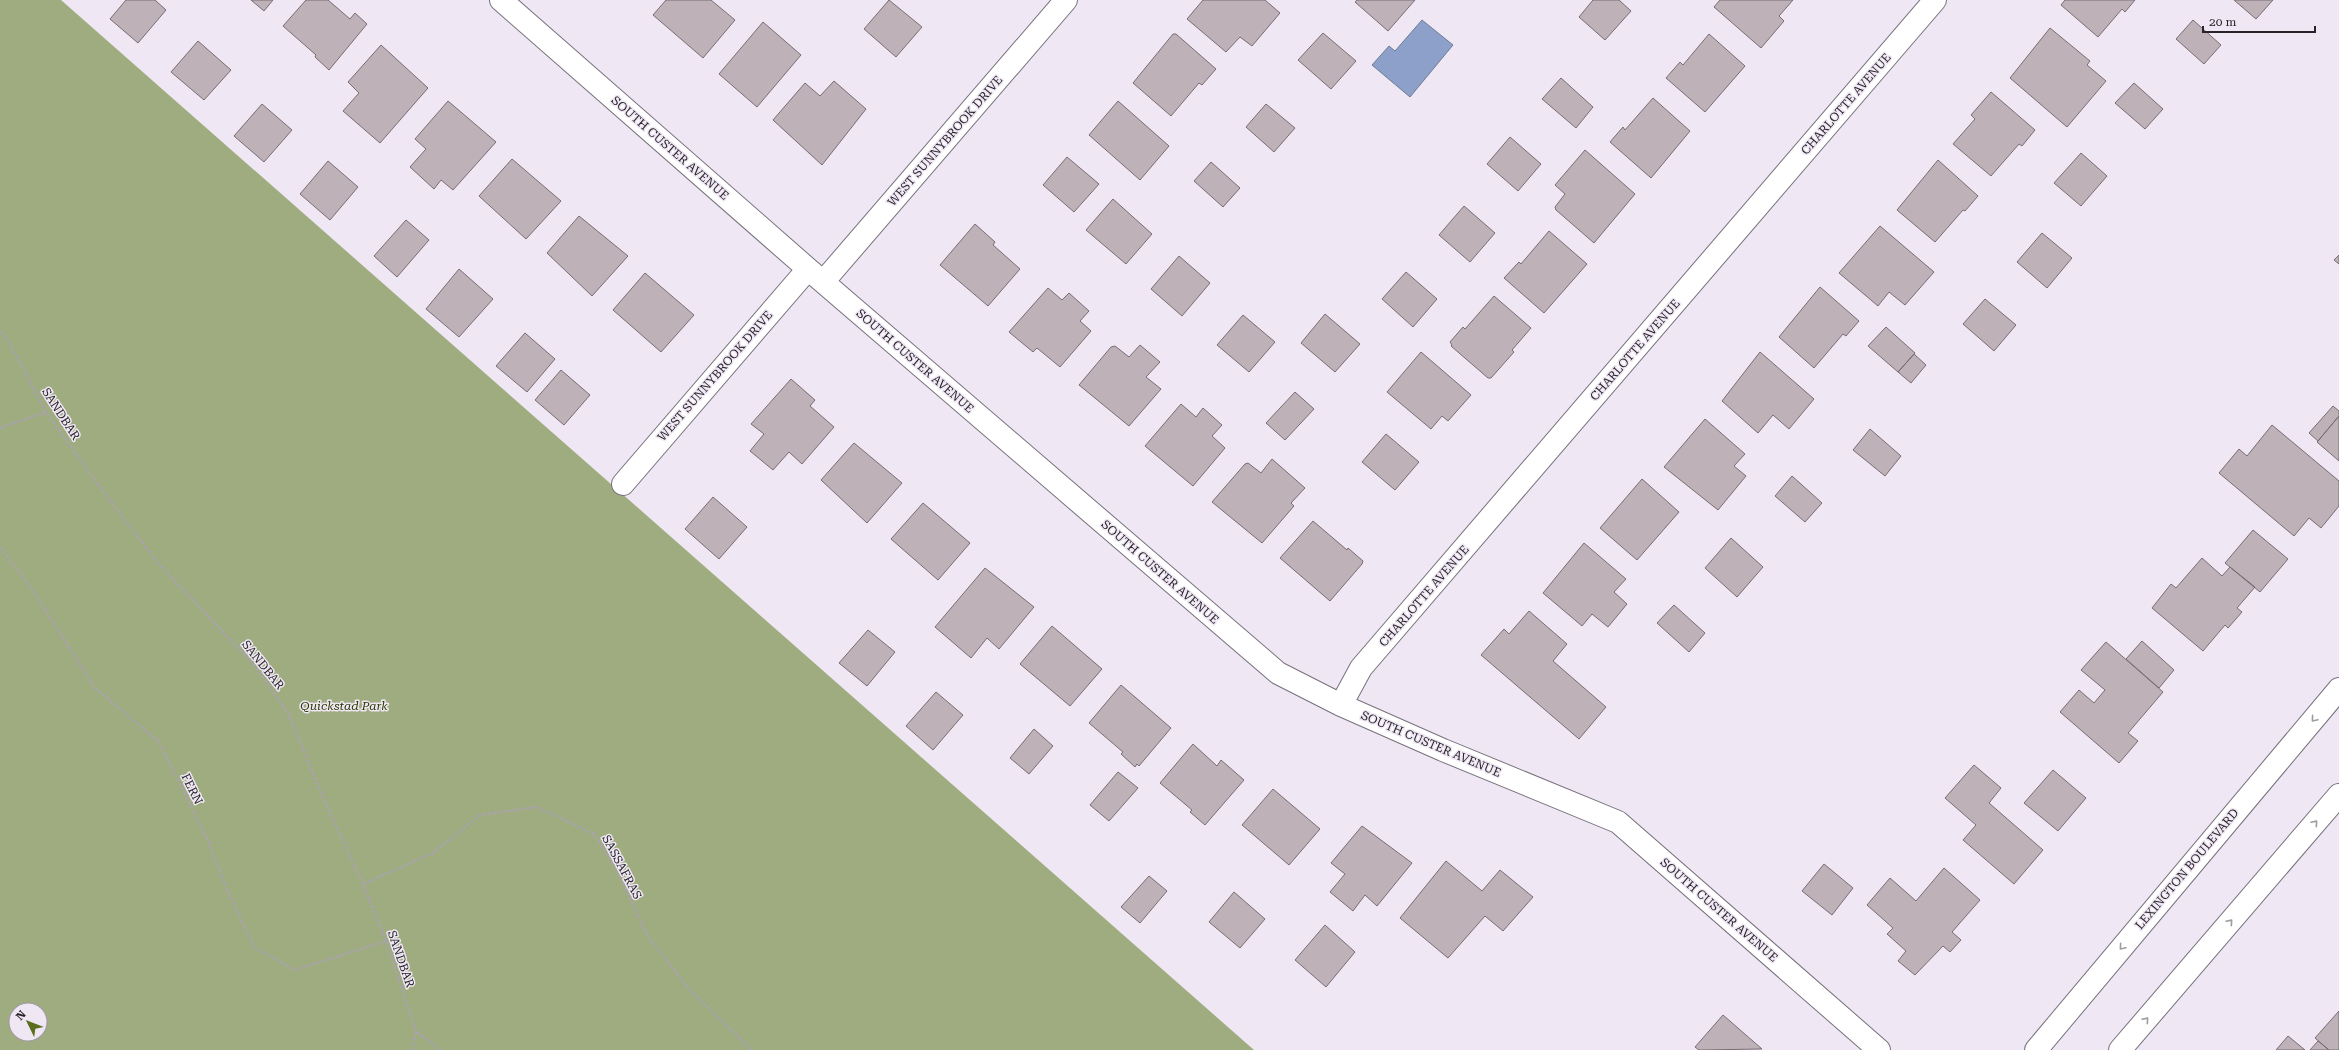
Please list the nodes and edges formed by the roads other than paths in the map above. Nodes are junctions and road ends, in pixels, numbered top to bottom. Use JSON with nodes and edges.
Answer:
{"nodes":[{"id":1,"x":501,"y":0,"type":"edge"},
{"id":2,"x":1066,"y":0,"type":"edge"},
{"id":3,"x":1936,"y":0,"type":"edge"},
{"id":4,"x":815,"y":275,"type":"junction"},
{"id":5,"x":623,"y":484,"type":"dead end"},
{"id":6,"x":2339,"y":689,"type":"edge"},
{"id":7,"x":1341,"y":705,"type":"junction"},
{"id":8,"x":2339,"y":795,"type":"edge"},
{"id":9,"x":1879,"y":1050,"type":"edge"},
{"id":10,"x":2036,"y":1050,"type":"edge"},
{"id":11,"x":2120,"y":1050,"type":"edge"}],
"edges":[{"from":1,"to":4,"type":"street","name":"SOUTH CUSTER AVENUE"},
{"from":2,"to":4,"type":"street","name":"WEST SUNNYBROOK DRIVE"},
{"from":3,"to":7,"type":"street","name":"CHARLOTTE AVENUE"},
{"from":4,"to":5,"type":"street","name":"WEST SUNNYBROOK DRIVE"},
{"from":4,"to":7,"type":"street","name":"SOUTH CUSTER AVENUE"},
{"from":6,"to":10,"type":"street","name":"LEXINGTON BOULEVARD","one_way":true},
{"from":7,"to":9,"type":"street","name":"SOUTH CUSTER AVENUE"},
{"from":11,"to":8,"type":"street","one_way":true}]}
